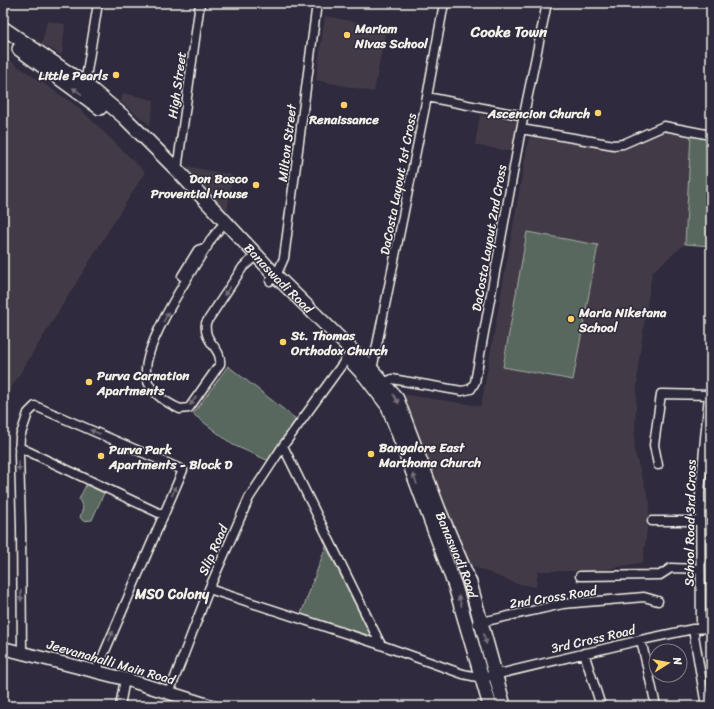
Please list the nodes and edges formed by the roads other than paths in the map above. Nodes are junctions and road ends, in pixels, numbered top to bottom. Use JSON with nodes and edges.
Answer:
{"nodes":[{"id":1,"x":4,"y":3,"type":"edge"},
{"id":2,"x":98,"y":3,"type":"edge"},
{"id":3,"x":200,"y":3,"type":"edge"},
{"id":4,"x":317,"y":3,"type":"edge"},
{"id":5,"x":444,"y":3,"type":"edge"},
{"id":6,"x":547,"y":3,"type":"edge"},
{"id":7,"x":3,"y":11,"type":"edge"},
{"id":8,"x":3,"y":28,"type":"edge"},
{"id":9,"x":3,"y":38,"type":"edge"},
{"id":10,"x":85,"y":84,"type":"junction"},
{"id":11,"x":427,"y":97,"type":"junction"},
{"id":12,"x":524,"y":116,"type":"junction"},
{"id":13,"x":521,"y":129,"type":"junction"},
{"id":14,"x":711,"y":135,"type":"edge"},
{"id":15,"x":177,"y":170,"type":"junction"},
{"id":16,"x":220,"y":228,"type":"junction"},
{"id":17,"x":207,"y":247,"type":"junction"},
{"id":18,"x":250,"y":260,"type":"junction"},
{"id":19,"x":182,"y":276,"type":"dead end"},
{"id":20,"x":273,"y":279,"type":"junction"},
{"id":21,"x":350,"y":354,"type":"junction"},
{"id":22,"x":369,"y":373,"type":"junction"},
{"id":23,"x":380,"y":386,"type":"junction"},
{"id":24,"x":710,"y":395,"type":"edge"},
{"id":25,"x":283,"y":446,"type":"junction"},
{"id":26,"x":19,"y":447,"type":"junction"},
{"id":27,"x":658,"y":464,"type":"dead end"},
{"id":28,"x":700,"y":507,"type":"junction"},
{"id":29,"x":711,"y":508,"type":"edge"},
{"id":30,"x":163,"y":515,"type":"junction"},
{"id":31,"x":652,"y":522,"type":"dead end"},
{"id":32,"x":700,"y":522,"type":"junction"},
{"id":33,"x":700,"y":569,"type":"junction"},
{"id":34,"x":580,"y":576,"type":"dead end"},
{"id":35,"x":209,"y":590,"type":"junction"},
{"id":36,"x":658,"y":601,"type":"dead end"},
{"id":37,"x":480,"y":622,"type":"junction"},
{"id":38,"x":467,"y":625,"type":"junction"},
{"id":39,"x":697,"y":628,"type":"junction"},
{"id":40,"x":711,"y":628,"type":"edge"},
{"id":41,"x":640,"y":640,"type":"junction"},
{"id":42,"x":381,"y":644,"type":"junction"},
{"id":43,"x":3,"y":648,"type":"edge"},
{"id":44,"x":22,"y":652,"type":"junction"},
{"id":45,"x":584,"y":653,"type":"junction"},
{"id":46,"x":96,"y":672,"type":"junction"},
{"id":47,"x":495,"y":675,"type":"junction"},
{"id":48,"x":482,"y":678,"type":"junction"},
{"id":49,"x":125,"y":680,"type":"junction"},
{"id":50,"x":169,"y":693,"type":"junction"},
{"id":51,"x":120,"y":706,"type":"edge"},
{"id":52,"x":211,"y":706,"type":"edge"},
{"id":53,"x":490,"y":706,"type":"edge"},
{"id":54,"x":504,"y":706,"type":"edge"},
{"id":55,"x":602,"y":706,"type":"edge"},
{"id":56,"x":656,"y":706,"type":"edge"},
{"id":57,"x":706,"y":706,"type":"edge"}],
"edges":[{"from":1,"to":7,"type":"street"},
{"from":2,"to":10,"type":"street"},
{"from":3,"to":15,"type":"street","name":"High Street"},
{"from":4,"to":20,"type":"street","name":"Milton Street"},
{"from":5,"to":11,"type":"street","name":"DaCosta Layout 1st Cross"},
{"from":6,"to":12,"type":"street","name":"DaCosta Layout 2nd Cross"},
{"from":8,"to":10,"type":"main road","name":"Banaswadi Road"},
{"from":16,"to":9,"type":"main road","name":"Banaswadi Road","one_way":true},
{"from":10,"to":15,"type":"main road","name":"Banaswadi Road"},
{"from":11,"to":12,"type":"street"},
{"from":11,"to":22,"type":"street","name":"DaCosta Layout 1st Cross"},
{"from":12,"to":13,"type":"street","name":"DaCosta Layout 2nd Cross"},
{"from":13,"to":14,"type":"street"},
{"from":13,"to":23,"type":"street","name":"DaCosta Layout 2nd Cross"},
{"from":15,"to":20,"type":"main road","name":"Banaswadi Road"},
{"from":16,"to":17,"type":"street"},
{"from":16,"to":18,"type":"main road","name":"Banaswadi Road"},
{"from":18,"to":17,"type":"street","one_way":true},
{"from":17,"to":19,"type":"street"},
{"from":18,"to":20,"type":"main road","name":"Banaswadi Road"},
{"from":20,"to":21,"type":"main road","name":"Banaswadi Road"},
{"from":21,"to":22,"type":"main road","name":"Banaswadi Road"},
{"from":21,"to":25,"type":"street","name":"Slip Road"},
{"from":22,"to":23,"type":"main road","name":"Banaswadi Road"},
{"from":23,"to":37,"type":"main road","name":"Banaswadi Road","one_way":true},
{"from":38,"to":23,"type":"main road","name":"Banaswadi Road","one_way":true},
{"from":24,"to":27,"type":"street"},
{"from":24,"to":28,"type":"street","name":"School Road 3rd Cross"},
{"from":25,"to":35,"type":"street","name":"Slip Road"},
{"from":25,"to":42,"type":"street"},
{"from":26,"to":30,"type":"street"},
{"from":30,"to":26,"type":"street","one_way":true},
{"from":26,"to":44,"type":"street","one_way":true},
{"from":28,"to":29,"type":"street"},
{"from":28,"to":32,"type":"street","name":"School Road 3rd Cross"},
{"from":46,"to":30,"type":"street","one_way":true},
{"from":31,"to":32,"type":"street"},
{"from":32,"to":33,"type":"street","name":"School Road 3rd Cross"},
{"from":33,"to":34,"type":"street"},
{"from":33,"to":39,"type":"street","name":"School Road 3rd Cross"},
{"from":35,"to":42,"type":"street"},
{"from":35,"to":50,"type":"street","name":"Slip Road"},
{"from":36,"to":37,"type":"street","name":"2nd Cross Road"},
{"from":37,"to":38,"type":"street","name":"2nd Cross Road"},
{"from":37,"to":47,"type":"main road","name":"Banaswadi Road","one_way":true},
{"from":38,"to":48,"type":"main road","name":"Banaswadi Road"},
{"from":39,"to":40,"type":"street","name":"3rd Cross Road"},
{"from":39,"to":41,"type":"street","name":"3rd Cross Road"},
{"from":39,"to":57,"type":"street","name":"School Road 3rd Cross"},
{"from":41,"to":45,"type":"street","name":"3rd Cross Road"},
{"from":41,"to":56,"type":"street"},
{"from":42,"to":48,"type":"street"},
{"from":43,"to":44,"type":"street","name":"Jeevanahalli Main Road"},
{"from":44,"to":46,"type":"street","name":"Jeevanahalli Main Road"},
{"from":45,"to":47,"type":"street","name":"3rd Cross Road"},
{"from":45,"to":55,"type":"street"},
{"from":46,"to":49,"type":"street","name":"Jeevanahalli Main Road"},
{"from":47,"to":48,"type":"street","name":"3rd Cross Road"},
{"from":47,"to":54,"type":"main road","name":"Banaswadi Road"},
{"from":48,"to":53,"type":"main road","name":"Banaswadi Road"},
{"from":49,"to":50,"type":"street","name":"Jeevanahalli Main Road"},
{"from":49,"to":51,"type":"street"},
{"from":50,"to":52,"type":"street","name":"Jeevanahalli Main Road"}]}
